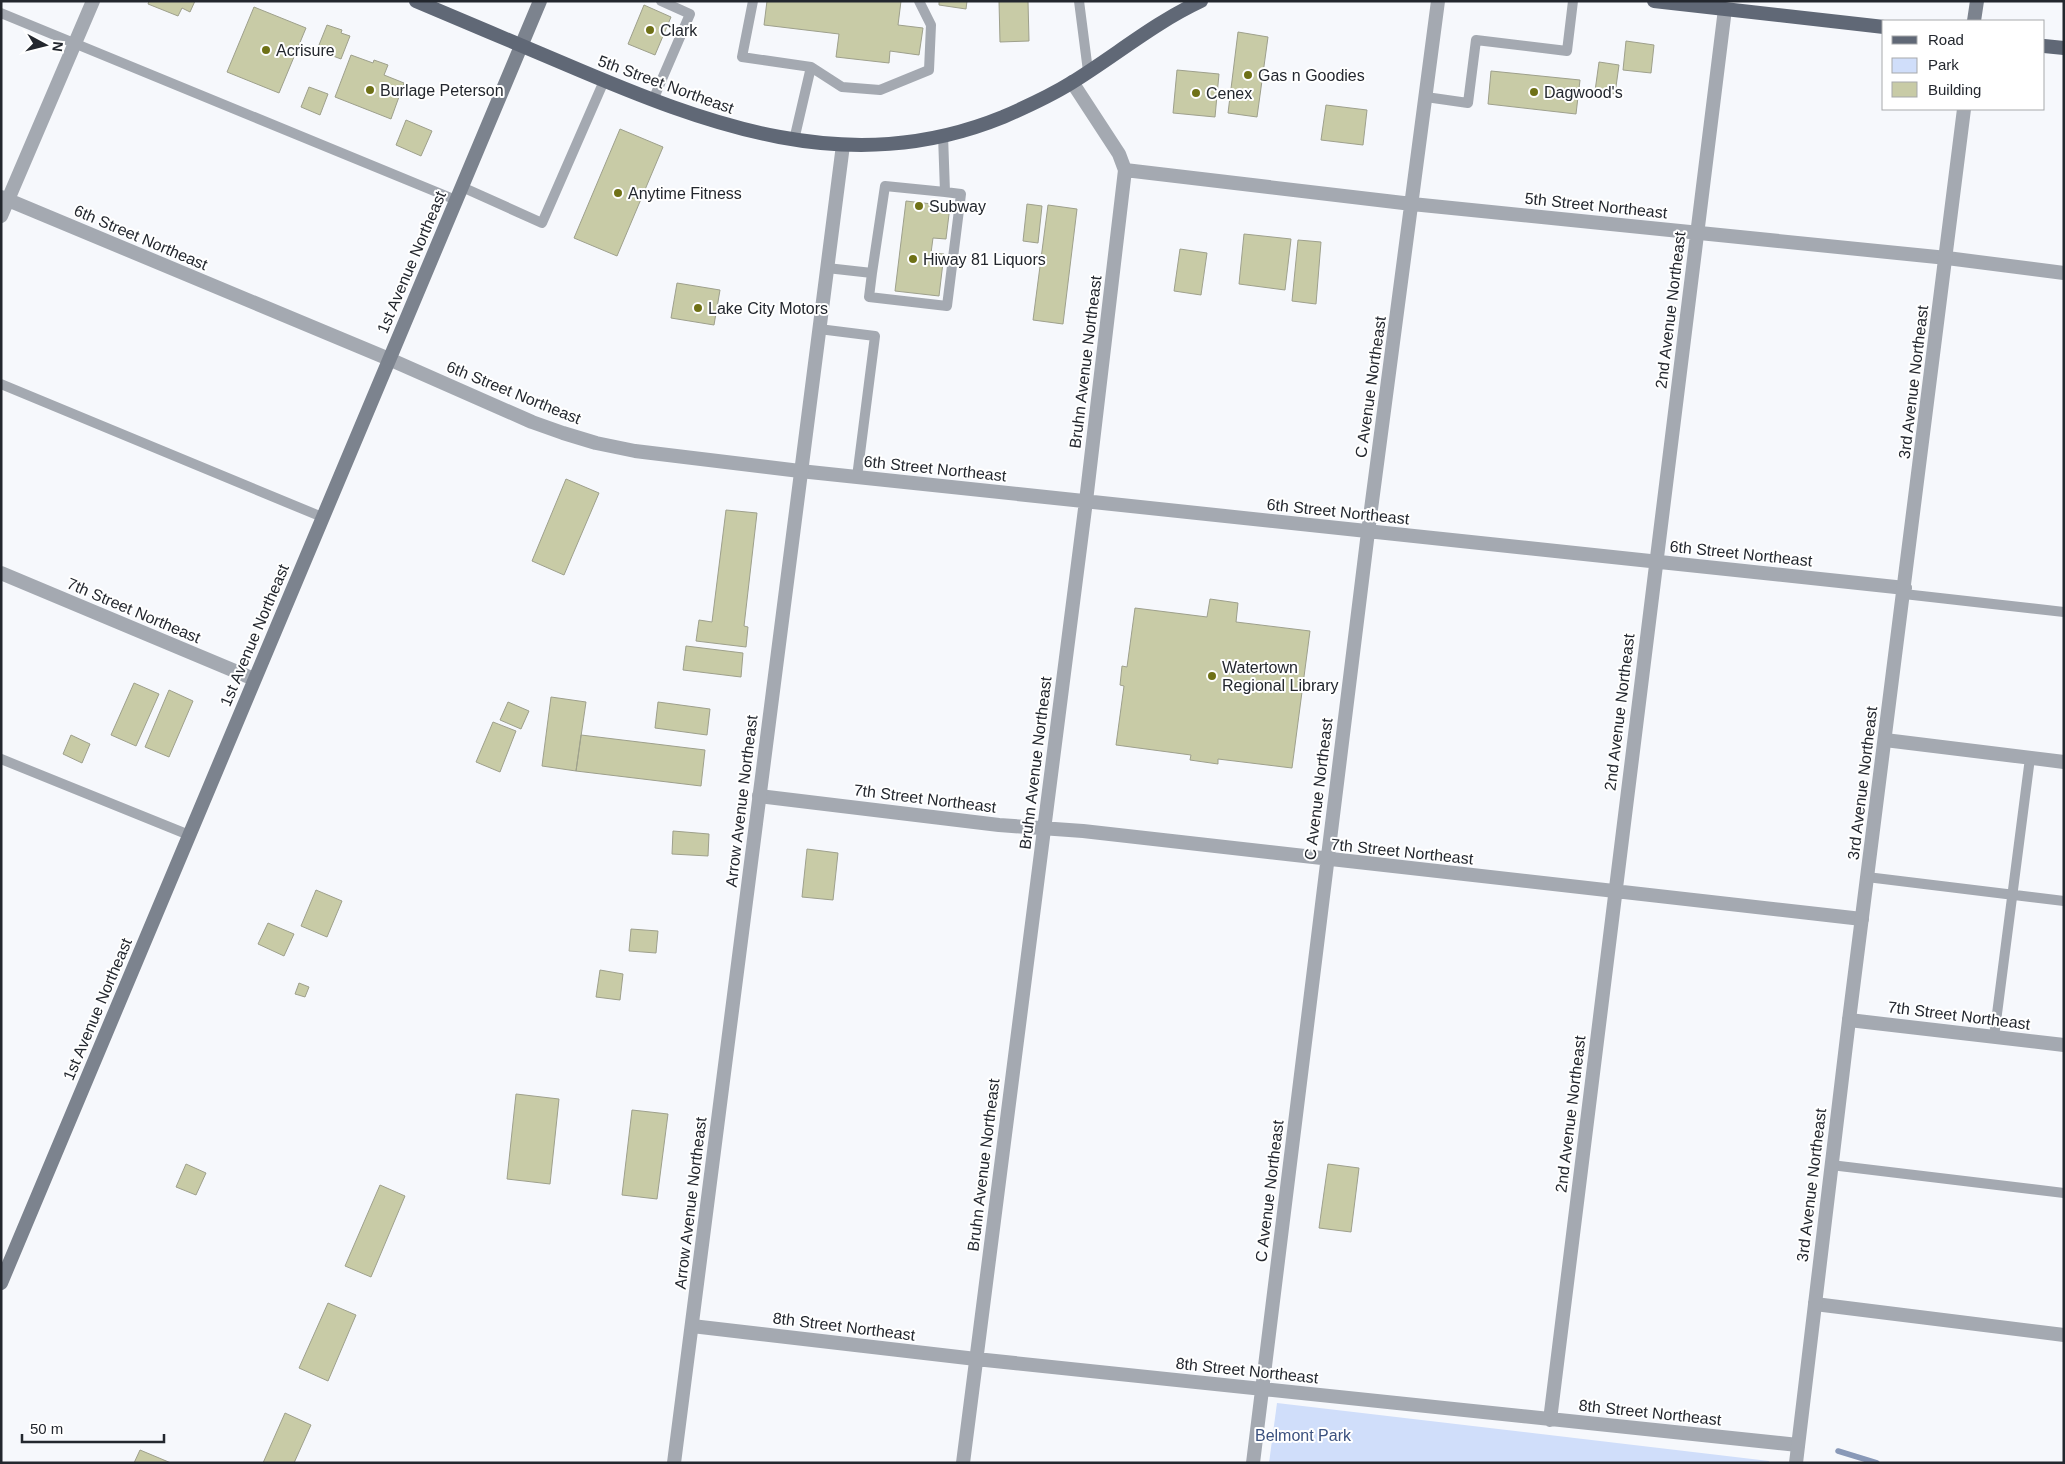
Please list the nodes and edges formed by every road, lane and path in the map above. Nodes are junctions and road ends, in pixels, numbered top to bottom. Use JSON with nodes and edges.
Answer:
{"nodes":[{"id":1,"x":93,"y":1,"type":"edge"},
{"id":2,"x":416,"y":1,"type":"edge"},
{"id":3,"x":540,"y":1,"type":"edge"},
{"id":4,"x":661,"y":1,"type":"edge"},
{"id":5,"x":753,"y":1,"type":"edge"},
{"id":6,"x":919,"y":1,"type":"edge"},
{"id":7,"x":1079,"y":1,"type":"edge"},
{"id":8,"x":1201,"y":1,"type":"edge"},
{"id":9,"x":1438,"y":1,"type":"edge"},
{"id":10,"x":1573,"y":1,"type":"edge"},
{"id":11,"x":1654,"y":1,"type":"edge"},
{"id":12,"x":1977,"y":1,"type":"edge"},
{"id":13,"x":1694,"y":4,"type":"edge"},
{"id":14,"x":1182,"y":5,"type":"edge"},
{"id":15,"x":1724,"y":9,"type":"junction"},
{"id":16,"x":1,"y":13,"type":"edge"},
{"id":17,"x":1974,"y":20,"type":"edge"},
{"id":18,"x":1882,"y":27,"type":"edge"},
{"id":19,"x":75,"y":43,"type":"junction"},
{"id":20,"x":522,"y":45,"type":"junction"},
{"id":21,"x":2045,"y":46,"type":"edge"},
{"id":22,"x":2064,"y":48,"type":"edge"},
{"id":23,"x":811,"y":67,"type":"junction"},
{"id":24,"x":1088,"y":71,"type":"junction"},
{"id":25,"x":604,"y":80,"type":"junction"},
{"id":26,"x":1072,"y":82,"type":"junction"},
{"id":27,"x":1426,"y":97,"type":"junction"},
{"id":28,"x":653,"y":100,"type":"junction"},
{"id":29,"x":1964,"y":110,"type":"edge"},
{"id":30,"x":943,"y":135,"type":"junction"},
{"id":31,"x":794,"y":140,"type":"junction"},
{"id":32,"x":843,"y":145,"type":"junction"},
{"id":33,"x":1125,"y":170,"type":"junction"},
{"id":34,"x":945,"y":192,"type":"junction"},
{"id":35,"x":459,"y":193,"type":"junction"},
{"id":36,"x":5,"y":199,"type":"edge"},
{"id":37,"x":1412,"y":204,"type":"junction"},
{"id":38,"x":1,"y":216,"type":"edge"},
{"id":39,"x":1697,"y":232,"type":"junction"},
{"id":40,"x":1947,"y":258,"type":"junction"},
{"id":41,"x":827,"y":268,"type":"junction"},
{"id":42,"x":872,"y":273,"type":"junction"},
{"id":43,"x":2064,"y":273,"type":"edge"},
{"id":44,"x":819,"y":329,"type":"junction"},
{"id":45,"x":389,"y":359,"type":"junction"},
{"id":46,"x":1,"y":384,"type":"edge"},
{"id":47,"x":800,"y":471,"type":"junction"},
{"id":48,"x":857,"y":478,"type":"junction"},
{"id":49,"x":1086,"y":501,"type":"junction"},
{"id":50,"x":322,"y":517,"type":"junction"},
{"id":51,"x":1368,"y":532,"type":"junction"},
{"id":52,"x":1656,"y":561,"type":"junction"},
{"id":53,"x":1,"y":573,"type":"edge"},
{"id":54,"x":1904,"y":591,"type":"junction"},
{"id":55,"x":2064,"y":612,"type":"edge"},
{"id":56,"x":254,"y":679,"type":"junction"},
{"id":57,"x":1885,"y":740,"type":"junction"},
{"id":58,"x":2030,"y":758,"type":"junction"},
{"id":59,"x":1,"y":759,"type":"edge"},
{"id":60,"x":2064,"y":762,"type":"edge"},
{"id":61,"x":759,"y":796,"type":"junction"},
{"id":62,"x":1044,"y":828,"type":"junction"},
{"id":63,"x":189,"y":835,"type":"junction"},
{"id":64,"x":1327,"y":860,"type":"junction"},
{"id":65,"x":1867,"y":877,"type":"junction"},
{"id":66,"x":1614,"y":893,"type":"junction"},
{"id":67,"x":2012,"y":895,"type":"junction"},
{"id":68,"x":2064,"y":901,"type":"edge"},
{"id":69,"x":1862,"y":919,"type":"junction"},
{"id":70,"x":1849,"y":1020,"type":"junction"},
{"id":71,"x":1994,"y":1037,"type":"junction"},
{"id":72,"x":2064,"y":1045,"type":"edge"},
{"id":73,"x":1831,"y":1165,"type":"junction"},
{"id":74,"x":2064,"y":1193,"type":"edge"},
{"id":75,"x":1,"y":1283,"type":"edge"},
{"id":76,"x":1815,"y":1304,"type":"junction"},
{"id":77,"x":692,"y":1326,"type":"junction"},
{"id":78,"x":2064,"y":1335,"type":"edge"},
{"id":79,"x":976,"y":1359,"type":"junction"},
{"id":80,"x":1262,"y":1390,"type":"junction"},
{"id":81,"x":1550,"y":1420,"type":"junction"},
{"id":82,"x":1798,"y":1445,"type":"junction"},
{"id":83,"x":674,"y":1463,"type":"edge"},
{"id":84,"x":963,"y":1463,"type":"edge"},
{"id":85,"x":1253,"y":1463,"type":"edge"},
{"id":86,"x":1796,"y":1463,"type":"edge"}],
"edges":[{"from":1,"to":19,"type":"street"},
{"from":2,"to":20,"type":"main road","name":"5th Street Northeast"},
{"from":3,"to":20,"type":"main road","name":"1st Avenue Northeast"},
{"from":4,"to":28,"type":"lane"},
{"from":5,"to":23,"type":"lane"},
{"from":6,"to":23,"type":"lane"},
{"from":7,"to":24,"type":"lane"},
{"from":8,"to":14,"type":"main road","name":"5th Street Northeast"},
{"from":9,"to":27,"type":"street","name":"C Avenue Northeast"},
{"from":10,"to":27,"type":"lane"},
{"from":11,"to":13,"type":"main road"},
{"from":12,"to":17,"type":"main road"},
{"from":13,"to":15,"type":"main road"},
{"from":14,"to":24,"type":"main road","name":"5th Street Northeast"},
{"from":15,"to":18,"type":"main road"},
{"from":15,"to":39,"type":"street","name":"2nd Avenue Northeast"},
{"from":16,"to":19,"type":"lane"},
{"from":19,"to":35,"type":"lane"},
{"from":19,"to":36,"type":"street"},
{"from":20,"to":25,"type":"main road","name":"5th Street Northeast"},
{"from":20,"to":35,"type":"main road","name":"1st Avenue Northeast"},
{"from":21,"to":22,"type":"main road"},
{"from":23,"to":31,"type":"lane"},
{"from":24,"to":26,"type":"main road","name":"5th Street Northeast"},
{"from":25,"to":28,"type":"main road","name":"5th Street Northeast"},
{"from":25,"to":35,"type":"lane"},
{"from":26,"to":30,"type":"main road","name":"5th Street Northeast"},
{"from":26,"to":33,"type":"street"},
{"from":27,"to":37,"type":"street","name":"C Avenue Northeast"},
{"from":28,"to":31,"type":"main road","name":"5th Street Northeast"},
{"from":29,"to":40,"type":"street","name":"3rd Avenue Northeast"},
{"from":30,"to":32,"type":"main road","name":"5th Street Northeast"},
{"from":30,"to":34,"type":"lane"},
{"from":31,"to":32,"type":"main road","name":"5th Street Northeast"},
{"from":32,"to":41,"type":"street","name":"Arrow Avenue Northeast"},
{"from":33,"to":37,"type":"street","name":"5th Street Northeast"},
{"from":33,"to":49,"type":"street","name":"Bruhn Avenue Northeast"},
{"from":34,"to":42,"type":"lane"},
{"from":34,"to":42,"type":"lane"},
{"from":35,"to":45,"type":"main road","name":"1st Avenue Northeast"},
{"from":36,"to":38,"type":"street"},
{"from":36,"to":45,"type":"street","name":"6th Street Northeast"},
{"from":37,"to":39,"type":"street","name":"5th Street Northeast"},
{"from":37,"to":51,"type":"street","name":"C Avenue Northeast"},
{"from":39,"to":40,"type":"street","name":"5th Street Northeast"},
{"from":39,"to":52,"type":"street","name":"2nd Avenue Northeast"},
{"from":40,"to":43,"type":"street","name":"5th Street Northeast"},
{"from":40,"to":54,"type":"street","name":"3rd Avenue Northeast"},
{"from":41,"to":42,"type":"lane"},
{"from":41,"to":44,"type":"street","name":"Arrow Avenue Northeast"},
{"from":44,"to":47,"type":"street","name":"Arrow Avenue Northeast"},
{"from":44,"to":48,"type":"lane"},
{"from":45,"to":47,"type":"street","name":"6th Street Northeast"},
{"from":45,"to":50,"type":"main road","name":"1st Avenue Northeast"},
{"from":46,"to":50,"type":"lane"},
{"from":47,"to":48,"type":"street","name":"6th Street Northeast"},
{"from":47,"to":61,"type":"street","name":"Arrow Avenue Northeast"},
{"from":48,"to":49,"type":"street","name":"6th Street Northeast"},
{"from":49,"to":51,"type":"street","name":"6th Street Northeast"},
{"from":49,"to":62,"type":"street","name":"Bruhn Avenue Northeast"},
{"from":50,"to":56,"type":"main road","name":"1st Avenue Northeast"},
{"from":51,"to":52,"type":"street","name":"6th Street Northeast"},
{"from":51,"to":64,"type":"street","name":"C Avenue Northeast"},
{"from":52,"to":54,"type":"street","name":"6th Street Northeast"},
{"from":52,"to":66,"type":"street","name":"2nd Avenue Northeast"},
{"from":53,"to":56,"type":"street","name":"7th Street Northeast"},
{"from":54,"to":55,"type":"lane"},
{"from":54,"to":57,"type":"street","name":"3rd Avenue Northeast"},
{"from":56,"to":63,"type":"main road","name":"1st Avenue Northeast"},
{"from":57,"to":58,"type":"street"},
{"from":57,"to":65,"type":"street","name":"3rd Avenue Northeast"},
{"from":58,"to":60,"type":"street"},
{"from":58,"to":67,"type":"lane"},
{"from":59,"to":63,"type":"lane"},
{"from":61,"to":62,"type":"street","name":"7th Street Northeast"},
{"from":61,"to":77,"type":"street","name":"Arrow Avenue Northeast"},
{"from":62,"to":64,"type":"street","name":"7th Street Northeast"},
{"from":62,"to":79,"type":"street","name":"Bruhn Avenue Northeast"},
{"from":63,"to":75,"type":"main road","name":"1st Avenue Northeast"},
{"from":64,"to":66,"type":"street","name":"7th Street Northeast"},
{"from":64,"to":80,"type":"street","name":"C Avenue Northeast"},
{"from":65,"to":67,"type":"lane"},
{"from":65,"to":69,"type":"street","name":"3rd Avenue Northeast"},
{"from":66,"to":69,"type":"street","name":"7th Street Northeast"},
{"from":66,"to":81,"type":"street","name":"2nd Avenue Northeast"},
{"from":67,"to":68,"type":"lane"},
{"from":67,"to":71,"type":"lane"},
{"from":69,"to":70,"type":"street","name":"3rd Avenue Northeast"},
{"from":70,"to":71,"type":"street","name":"7th Street Northeast"},
{"from":70,"to":73,"type":"street","name":"3rd Avenue Northeast"},
{"from":71,"to":72,"type":"street","name":"7th Street Northeast"},
{"from":73,"to":74,"type":"lane"},
{"from":73,"to":76,"type":"street","name":"3rd Avenue Northeast"},
{"from":76,"to":78,"type":"street"},
{"from":76,"to":82,"type":"street","name":"3rd Avenue Northeast"},
{"from":77,"to":79,"type":"street","name":"8th Street Northeast"},
{"from":77,"to":83,"type":"street","name":"Arrow Avenue Northeast"},
{"from":79,"to":80,"type":"street","name":"8th Street Northeast"},
{"from":79,"to":84,"type":"street","name":"Bruhn Avenue Northeast"},
{"from":80,"to":81,"type":"street","name":"8th Street Northeast"},
{"from":80,"to":85,"type":"street","name":"C Avenue Northeast"},
{"from":81,"to":82,"type":"street","name":"8th Street Northeast"},
{"from":82,"to":86,"type":"street","name":"3rd Avenue Northeast"}]}
